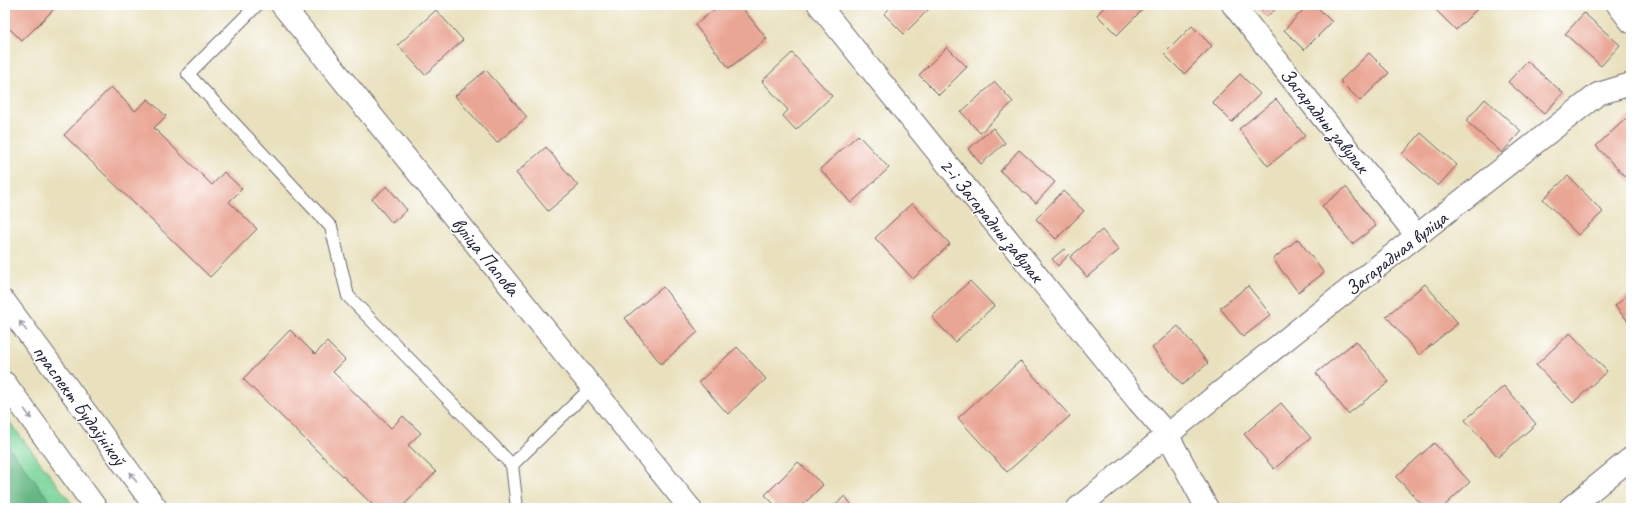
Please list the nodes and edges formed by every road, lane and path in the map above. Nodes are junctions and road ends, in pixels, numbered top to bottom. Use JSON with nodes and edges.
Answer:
{"nodes":[{"id":1,"x":256,"y":5,"type":"edge"},
{"id":2,"x":282,"y":5,"type":"edge"},
{"id":3,"x":819,"y":5,"type":"edge"},
{"id":4,"x":1233,"y":5,"type":"edge"},
{"id":5,"x":1618,"y":5,"type":"edge"},
{"id":6,"x":1631,"y":22,"type":"edge"},
{"id":7,"x":1631,"y":84,"type":"edge"},
{"id":8,"x":1417,"y":236,"type":"junction"},
{"id":9,"x":5,"y":302,"type":"edge"},
{"id":10,"x":5,"y":383,"type":"edge"},
{"id":11,"x":592,"y":387,"type":"junction"},
{"id":12,"x":1167,"y":434,"type":"junction"},
{"id":13,"x":1631,"y":458,"type":"edge"},
{"id":14,"x":512,"y":465,"type":"junction"},
{"id":15,"x":1582,"y":504,"type":"edge"},
{"id":16,"x":96,"y":508,"type":"edge"},
{"id":17,"x":156,"y":508,"type":"edge"},
{"id":18,"x":517,"y":508,"type":"edge"},
{"id":19,"x":690,"y":508,"type":"edge"},
{"id":20,"x":1078,"y":508,"type":"edge"},
{"id":21,"x":1207,"y":508,"type":"edge"}],
"edges":[{"from":1,"to":14,"type":"lane"},
{"from":2,"to":11,"type":"street","name":"вуліца Папова"},
{"from":3,"to":12,"type":"street","name":"2-і Загарадны завулак"},
{"from":4,"to":8,"type":"street","name":"Загарадны завулак"},
{"from":5,"to":6,"type":"street"},
{"from":7,"to":8,"type":"street","name":"Загарадная вуліца"},
{"from":8,"to":12,"type":"street","name":"Загарадная вуліца"},
{"from":17,"to":9,"type":"street","name":"праспект Будаўнікоў","one_way":true},
{"from":10,"to":16,"type":"street","one_way":true},
{"from":11,"to":14,"type":"lane"},
{"from":11,"to":19,"type":"street","name":"вуліца Папова"},
{"from":12,"to":20,"type":"street","name":"Загарадная вуліца"},
{"from":12,"to":21,"type":"street","name":"2-і Загарадны завулак"},
{"from":13,"to":15,"type":"street"},
{"from":14,"to":18,"type":"lane"}]}
